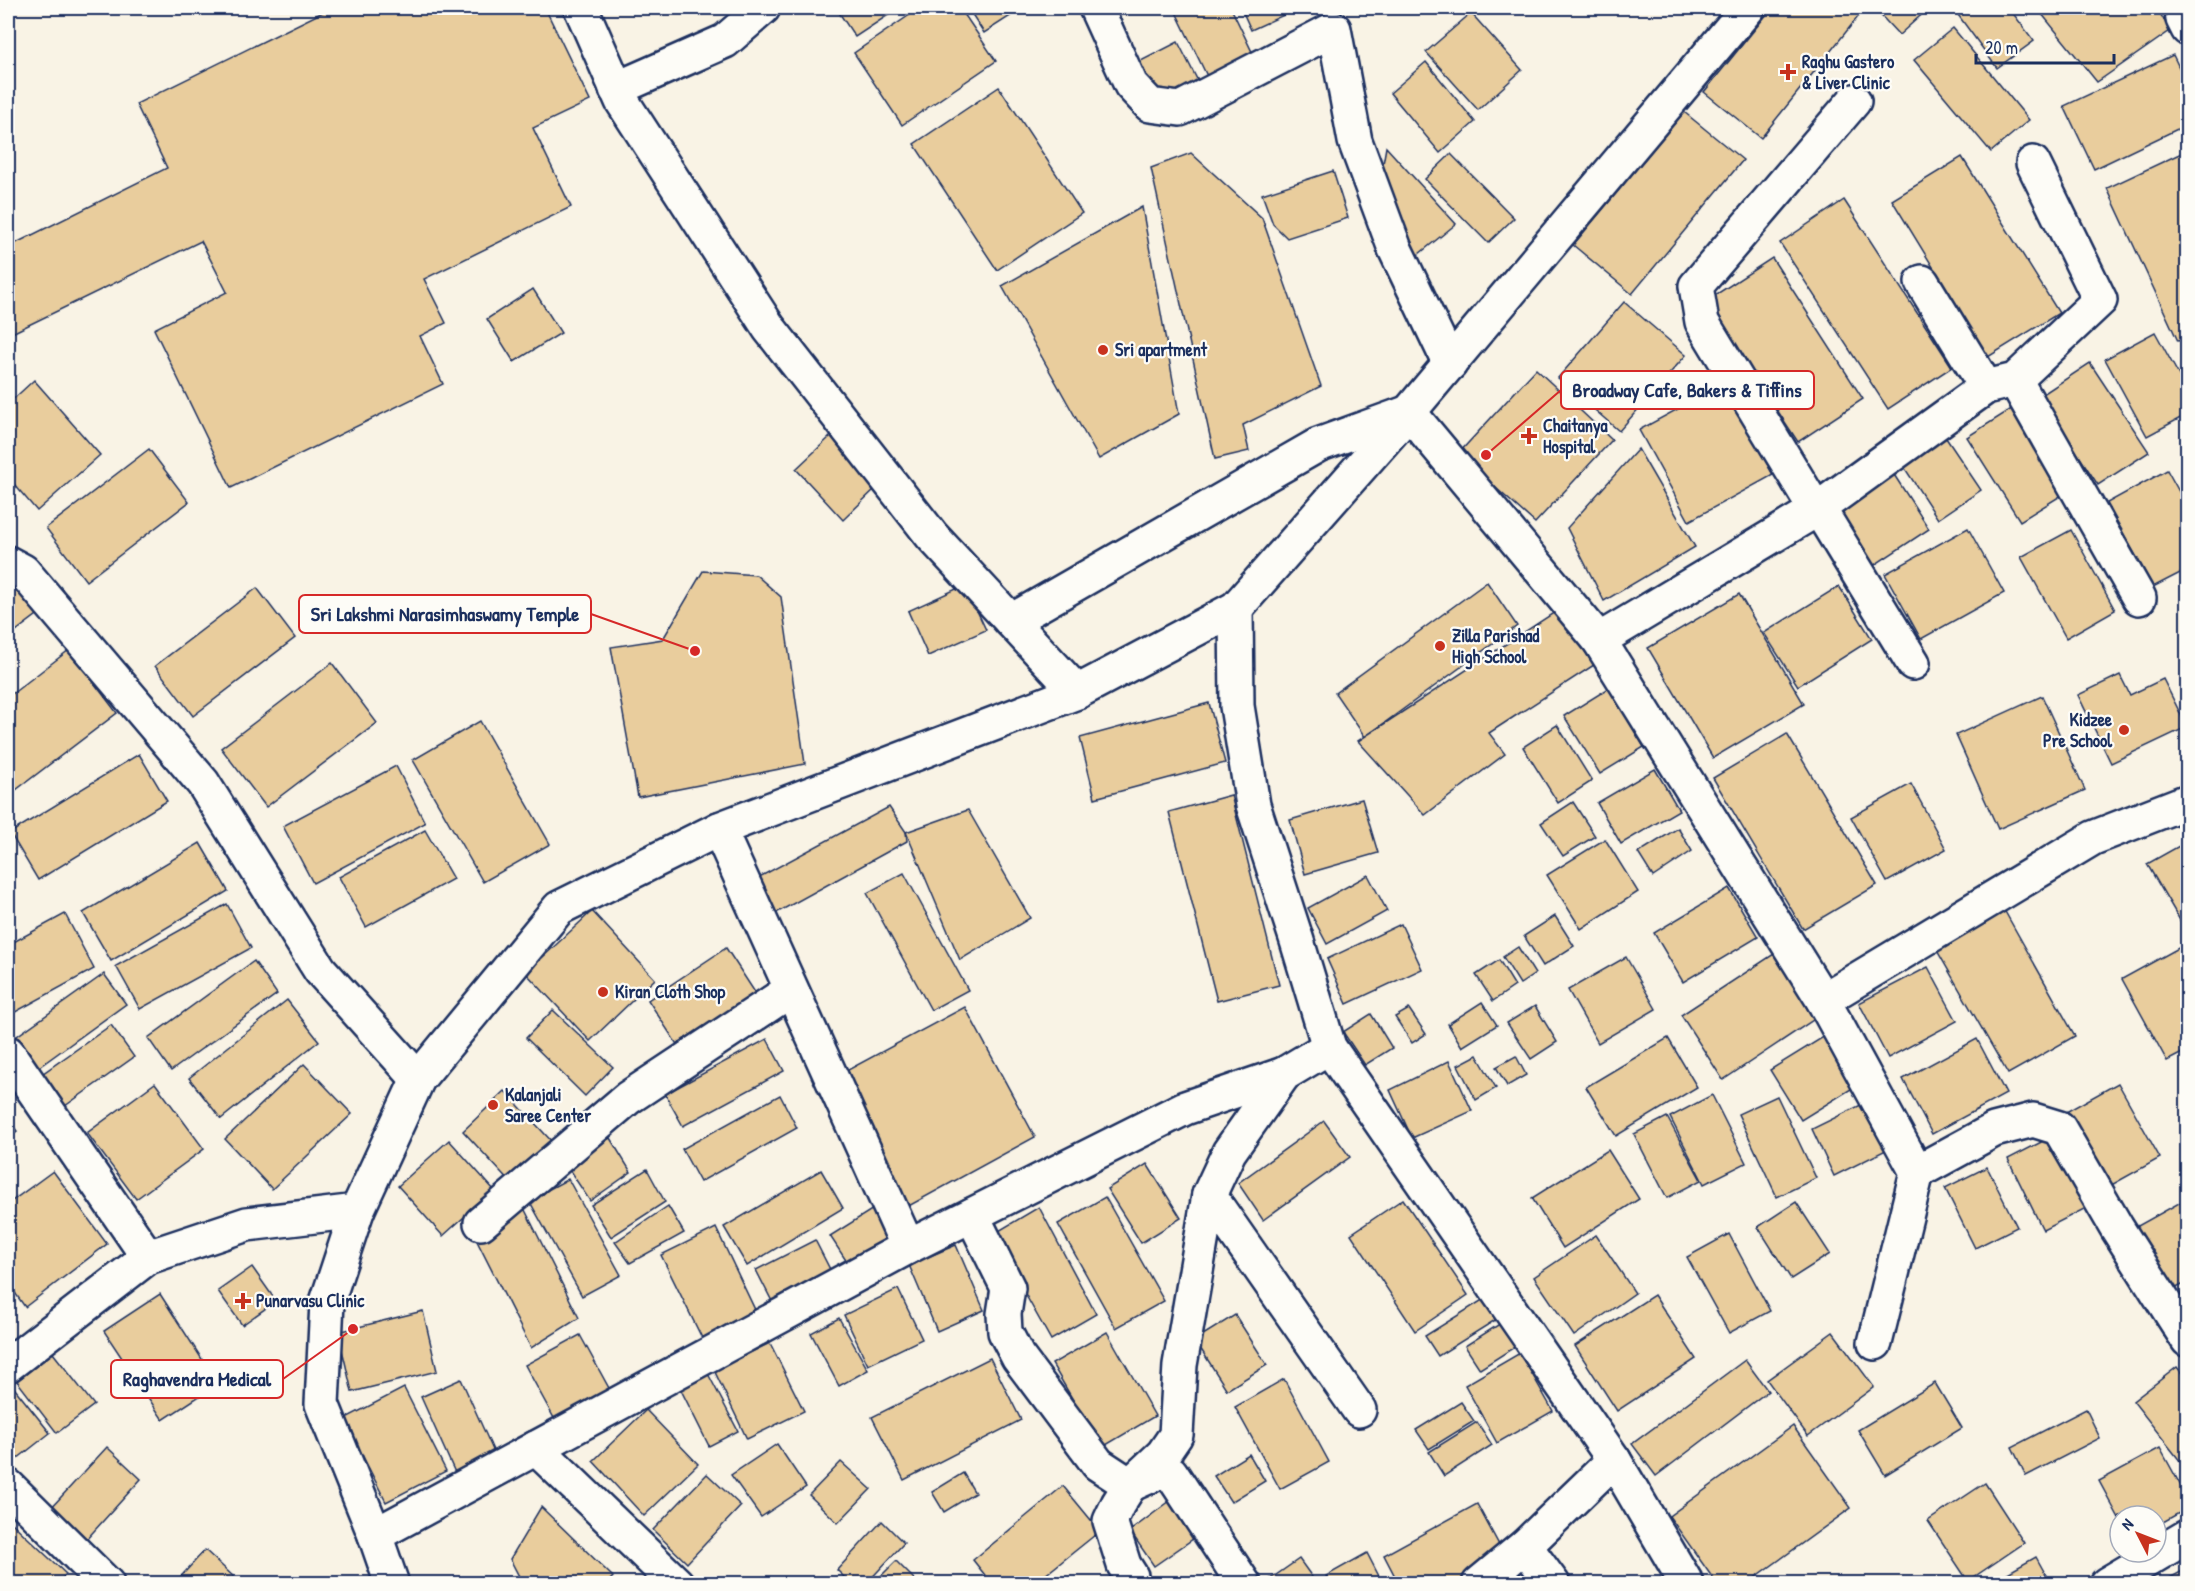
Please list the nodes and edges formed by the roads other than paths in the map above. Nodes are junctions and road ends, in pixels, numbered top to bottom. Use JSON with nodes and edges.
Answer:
{"nodes":[{"id":1,"x":581,"y":8,"type":"edge"},
{"id":2,"x":763,"y":8,"type":"edge"},
{"id":3,"x":1096,"y":8,"type":"edge"},
{"id":4,"x":1748,"y":8,"type":"edge"},
{"id":5,"x":2182,"y":8,"type":"edge"},
{"id":6,"x":2187,"y":29,"type":"edge"},
{"id":7,"x":616,"y":89,"type":"junction"},
{"id":8,"x":1854,"y":101,"type":"dead end"},
{"id":9,"x":2033,"y":163,"type":"dead end"},
{"id":10,"x":1922,"y":282,"type":"dead end"},
{"id":11,"x":1450,"y":364,"type":"junction"},
{"id":12,"x":2000,"y":383,"type":"junction"},
{"id":13,"x":1409,"y":412,"type":"junction"},
{"id":14,"x":1816,"y":510,"type":"junction"},
{"id":15,"x":8,"y":563,"type":"edge"},
{"id":16,"x":2139,"y":598,"type":"dead end"},
{"id":17,"x":1236,"y":608,"type":"junction"},
{"id":18,"x":1011,"y":621,"type":"junction"},
{"id":19,"x":1599,"y":640,"type":"junction"},
{"id":20,"x":1913,"y":663,"type":"dead end"},
{"id":21,"x":1077,"y":692,"type":"junction"},
{"id":22,"x":2187,"y":801,"type":"edge"},
{"id":23,"x":718,"y":829,"type":"junction"},
{"id":24,"x":791,"y":990,"type":"junction"},
{"id":25,"x":1823,"y":1000,"type":"junction"},
{"id":26,"x":1329,"y":1047,"type":"junction"},
{"id":27,"x":8,"y":1053,"type":"edge"},
{"id":28,"x":1284,"y":1074,"type":"junction"},
{"id":29,"x":418,"y":1079,"type":"junction"},
{"id":30,"x":1917,"y":1172,"type":"junction"},
{"id":31,"x":1209,"y":1195,"type":"junction"},
{"id":32,"x":357,"y":1210,"type":"junction"},
{"id":33,"x":972,"y":1215,"type":"junction"},
{"id":34,"x":481,"y":1223,"type":"dead end"},
{"id":35,"x":908,"y":1247,"type":"junction"},
{"id":36,"x":148,"y":1257,"type":"junction"},
{"id":37,"x":2187,"y":1340,"type":"edge"},
{"id":38,"x":1875,"y":1342,"type":"dead end"},
{"id":39,"x":8,"y":1365,"type":"edge"},
{"id":40,"x":1359,"y":1410,"type":"dead end"},
{"id":41,"x":536,"y":1448,"type":"junction"},
{"id":42,"x":1614,"y":1460,"type":"junction"},
{"id":43,"x":1130,"y":1485,"type":"junction"},
{"id":44,"x":8,"y":1486,"type":"edge"},
{"id":45,"x":375,"y":1535,"type":"junction"},
{"id":46,"x":2187,"y":1536,"type":"edge"},
{"id":47,"x":1526,"y":1546,"type":"junction"},
{"id":48,"x":107,"y":1584,"type":"edge"},
{"id":49,"x":392,"y":1584,"type":"edge"},
{"id":50,"x":676,"y":1584,"type":"edge"},
{"id":51,"x":1130,"y":1584,"type":"edge"},
{"id":52,"x":1244,"y":1584,"type":"edge"},
{"id":53,"x":1479,"y":1584,"type":"edge"},
{"id":54,"x":1553,"y":1584,"type":"edge"},
{"id":55,"x":1687,"y":1584,"type":"edge"},
{"id":56,"x":2107,"y":1584,"type":"edge"}],
"edges":[{"from":1,"to":7,"type":"street"},
{"from":2,"to":7,"type":"street"},
{"from":3,"to":11,"type":"street"},
{"from":4,"to":11,"type":"street"},
{"from":5,"to":6,"type":"street"},
{"from":7,"to":18,"type":"street"},
{"from":8,"to":14,"type":"street"},
{"from":9,"to":12,"type":"street"},
{"from":10,"to":12,"type":"street"},
{"from":11,"to":13,"type":"street"},
{"from":12,"to":14,"type":"street"},
{"from":12,"to":16,"type":"street"},
{"from":13,"to":17,"type":"street"},
{"from":13,"to":18,"type":"street"},
{"from":13,"to":19,"type":"street"},
{"from":14,"to":19,"type":"street"},
{"from":14,"to":20,"type":"street"},
{"from":15,"to":29,"type":"street"},
{"from":17,"to":21,"type":"street"},
{"from":17,"to":26,"type":"street"},
{"from":18,"to":21,"type":"street"},
{"from":19,"to":25,"type":"street"},
{"from":21,"to":23,"type":"street"},
{"from":22,"to":25,"type":"street"},
{"from":23,"to":24,"type":"street"},
{"from":23,"to":29,"type":"street"},
{"from":24,"to":34,"type":"street"},
{"from":24,"to":35,"type":"street"},
{"from":25,"to":30,"type":"street"},
{"from":26,"to":28,"type":"street"},
{"from":26,"to":42,"type":"street"},
{"from":27,"to":36,"type":"street"},
{"from":28,"to":31,"type":"street"},
{"from":28,"to":33,"type":"street"},
{"from":29,"to":32,"type":"street"},
{"from":30,"to":37,"type":"street"},
{"from":30,"to":38,"type":"street"},
{"from":31,"to":40,"type":"street"},
{"from":31,"to":43,"type":"street"},
{"from":32,"to":36,"type":"street"},
{"from":32,"to":45,"type":"street"},
{"from":33,"to":35,"type":"street"},
{"from":33,"to":43,"type":"street"},
{"from":35,"to":41,"type":"street"},
{"from":36,"to":39,"type":"street"},
{"from":41,"to":45,"type":"street"},
{"from":41,"to":50,"type":"street"},
{"from":42,"to":47,"type":"street"},
{"from":42,"to":55,"type":"street"},
{"from":43,"to":51,"type":"street"},
{"from":43,"to":52,"type":"street"},
{"from":44,"to":48,"type":"street"},
{"from":45,"to":49,"type":"street"},
{"from":46,"to":56,"type":"street"},
{"from":47,"to":53,"type":"street"},
{"from":47,"to":54,"type":"street"}]}
